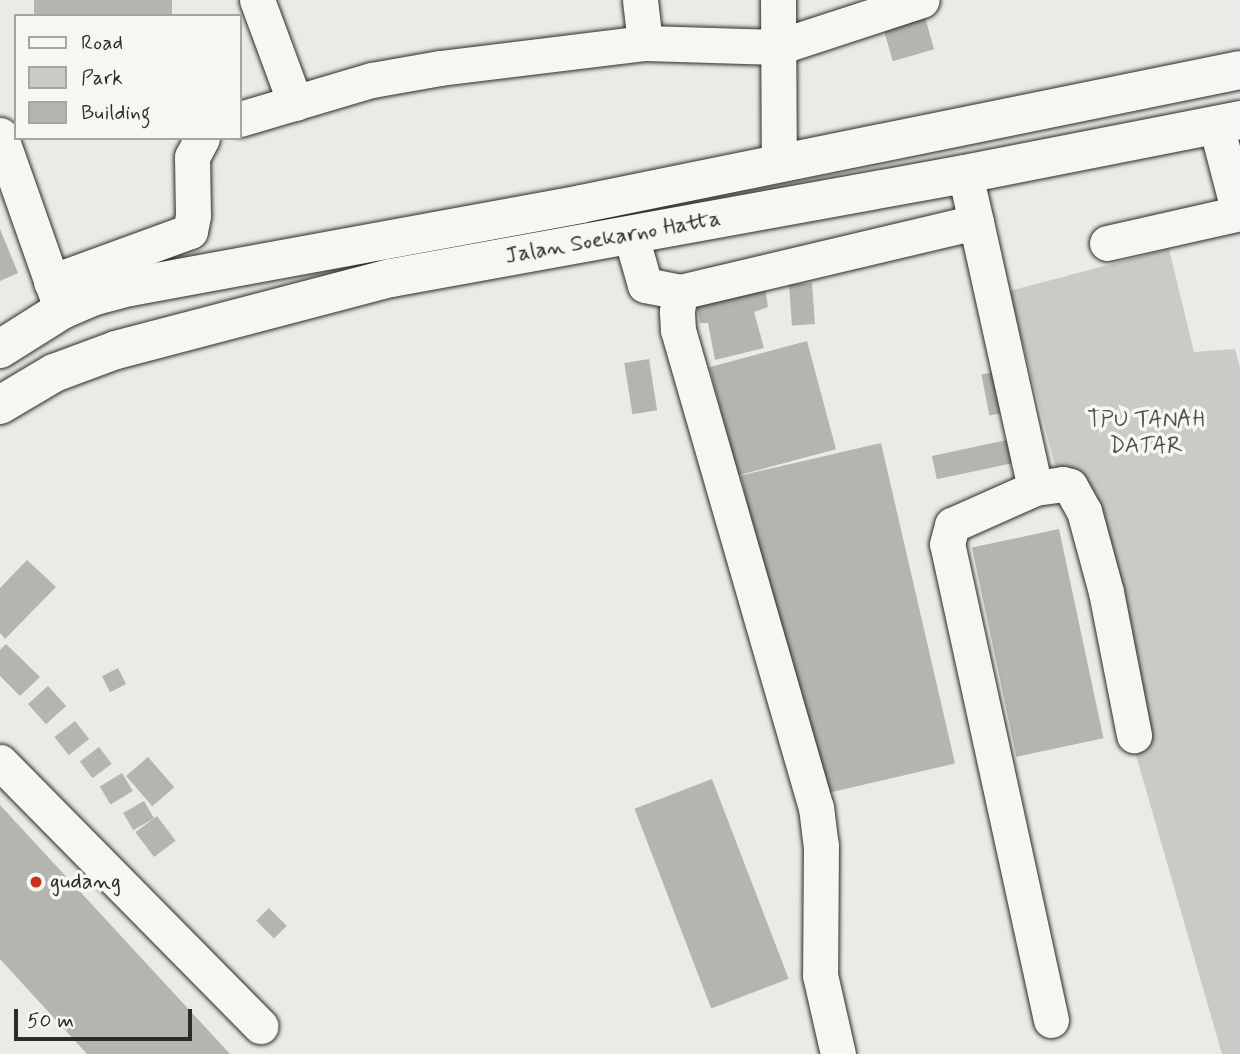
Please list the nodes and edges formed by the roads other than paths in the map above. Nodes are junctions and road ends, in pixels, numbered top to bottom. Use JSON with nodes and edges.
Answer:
{"nodes":[{"id":1,"x":257,"y":0,"type":"edge"},
{"id":2,"x":640,"y":0,"type":"edge"},
{"id":3,"x":778,"y":0,"type":"edge"},
{"id":4,"x":922,"y":0,"type":"edge"},
{"id":5,"x":645,"y":43,"type":"junction"},
{"id":6,"x":778,"y":47,"type":"junction"},
{"id":7,"x":1240,"y":70,"type":"edge"},
{"id":8,"x":295,"y":103,"type":"junction"},
{"id":9,"x":242,"y":118,"type":"edge"},
{"id":10,"x":1228,"y":123,"type":"edge"},
{"id":11,"x":0,"y":135,"type":"edge"},
{"id":12,"x":201,"y":140,"type":"edge"},
{"id":13,"x":779,"y":164,"type":"junction"},
{"id":14,"x":965,"y":174,"type":"junction"},
{"id":15,"x":1240,"y":213,"type":"edge"},
{"id":16,"x":976,"y":222,"type":"junction"},
{"id":17,"x":631,"y":236,"type":"junction"},
{"id":18,"x":1107,"y":243,"type":"dead end"},
{"id":19,"x":680,"y":292,"type":"junction"},
{"id":20,"x":56,"y":296,"type":"junction"},
{"id":21,"x":0,"y":349,"type":"edge"},
{"id":22,"x":0,"y":405,"type":"edge"},
{"id":23,"x":1035,"y":488,"type":"junction"},
{"id":24,"x":1134,"y":735,"type":"dead end"},
{"id":25,"x":0,"y":762,"type":"edge"},
{"id":26,"x":1051,"y":1020,"type":"dead end"},
{"id":27,"x":260,"y":1026,"type":"dead end"},
{"id":28,"x":838,"y":1054,"type":"edge"}],
"edges":[{"from":1,"to":8,"type":"street"},
{"from":2,"to":5,"type":"street"},
{"from":3,"to":6,"type":"street"},
{"from":4,"to":6,"type":"street"},
{"from":5,"to":6,"type":"street"},
{"from":5,"to":8,"type":"street"},
{"from":6,"to":13,"type":"street"},
{"from":7,"to":13,"type":"highway","name":"Jalan Soekarno Hatta"},
{"from":8,"to":9,"type":"street"},
{"from":10,"to":14,"type":"highway","name":"Jalan Soekarno Hatta"},
{"from":10,"to":15,"type":"street"},
{"from":11,"to":20,"type":"street"},
{"from":12,"to":20,"type":"street"},
{"from":13,"to":20,"type":"highway","name":"Jalan Soekarno Hatta"},
{"from":14,"to":16,"type":"street"},
{"from":14,"to":17,"type":"highway","name":"Jalan Soekarno Hatta"},
{"from":15,"to":18,"type":"street"},
{"from":16,"to":19,"type":"street"},
{"from":16,"to":23,"type":"street"},
{"from":17,"to":19,"type":"street"},
{"from":17,"to":22,"type":"highway","name":"Jalan Soekarno Hatta"},
{"from":19,"to":28,"type":"street"},
{"from":20,"to":21,"type":"highway","name":"Jalan Soekarno Hatta"},
{"from":23,"to":24,"type":"street"},
{"from":23,"to":26,"type":"street"},
{"from":25,"to":27,"type":"street"}]}
